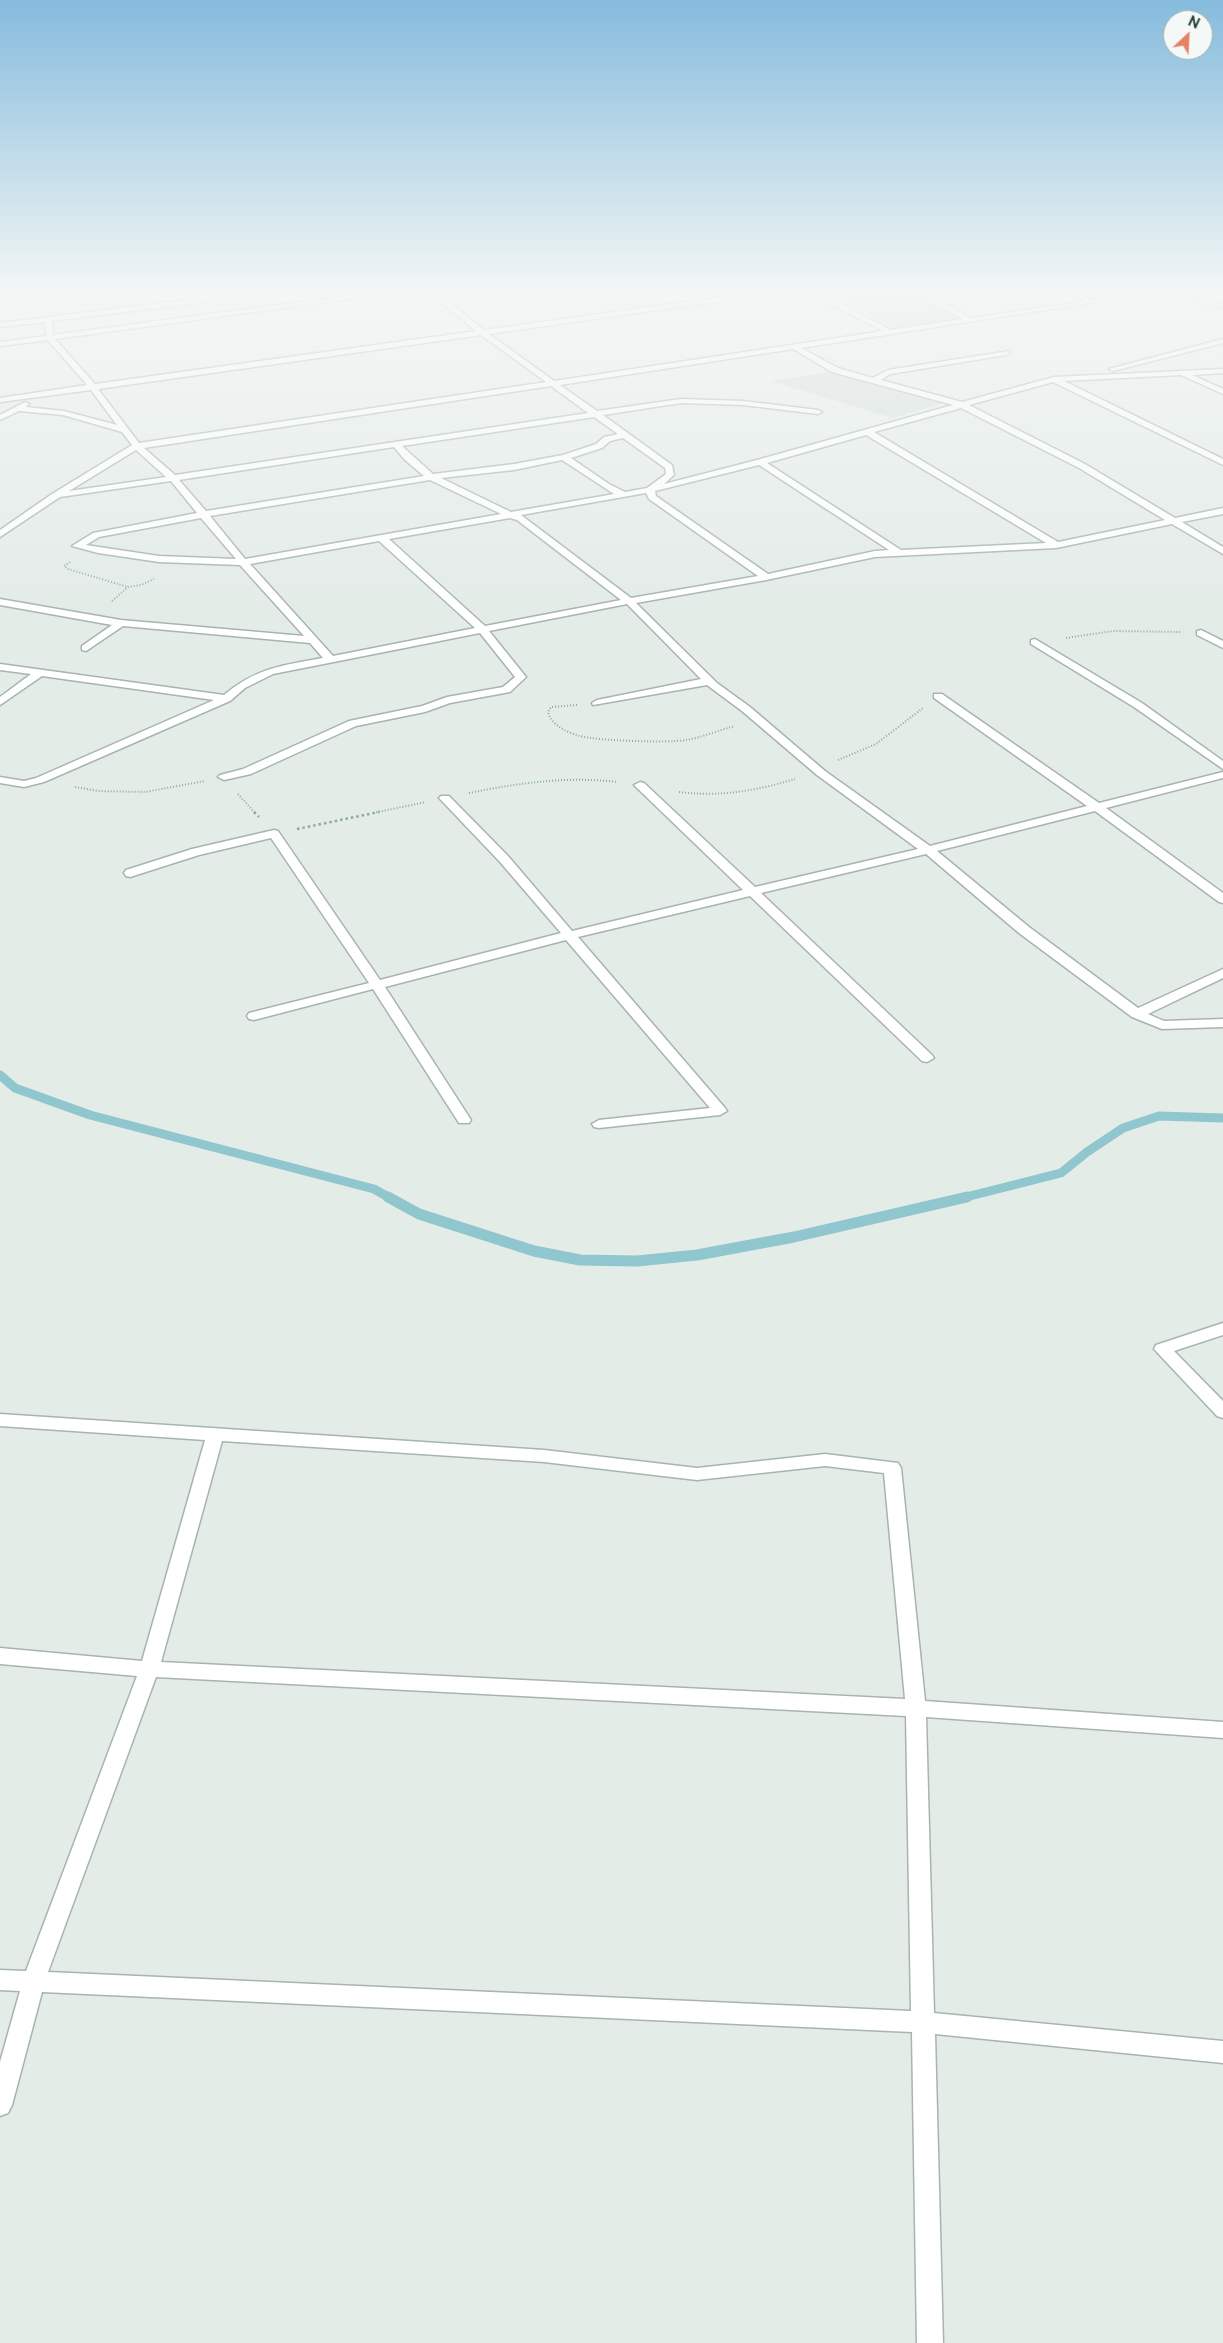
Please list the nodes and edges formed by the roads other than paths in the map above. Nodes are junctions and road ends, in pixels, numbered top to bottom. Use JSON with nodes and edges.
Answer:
{"nodes":[{"id":1,"x":37,"y":395,"type":"edge"},
{"id":2,"x":40,"y":395,"type":"edge"},
{"id":3,"x":99,"y":395,"type":"edge"},
{"id":4,"x":470,"y":395,"type":"edge"},
{"id":5,"x":569,"y":395,"type":"edge"},
{"id":6,"x":929,"y":395,"type":"edge"},
{"id":7,"x":994,"y":395,"type":"edge"},
{"id":8,"x":1087,"y":395,"type":"edge"},
{"id":9,"x":0,"y":400,"type":"edge"},
{"id":10,"x":962,"y":404,"type":"junction"},
{"id":11,"x":18,"y":408,"type":"junction"},
{"id":12,"x":818,"y":412,"type":"dead end"},
{"id":13,"x":594,"y":413,"type":"junction"},
{"id":14,"x":0,"y":418,"type":"edge"},
{"id":15,"x":125,"y":430,"type":"junction"},
{"id":16,"x":866,"y":431,"type":"junction"},
{"id":17,"x":626,"y":436,"type":"junction"},
{"id":18,"x":396,"y":444,"type":"junction"},
{"id":19,"x":137,"y":446,"type":"junction"},
{"id":20,"x":564,"y":457,"type":"junction"},
{"id":21,"x":760,"y":462,"type":"junction"},
{"id":22,"x":1223,"y":462,"type":"edge"},
{"id":23,"x":431,"y":477,"type":"junction"},
{"id":24,"x":175,"y":480,"type":"junction"},
{"id":25,"x":650,"y":490,"type":"junction"},
{"id":26,"x":624,"y":495,"type":"junction"},
{"id":27,"x":55,"y":496,"type":"junction"},
{"id":28,"x":1223,"y":511,"type":"edge"},
{"id":29,"x":204,"y":513,"type":"junction"},
{"id":30,"x":511,"y":516,"type":"junction"},
{"id":31,"x":1174,"y":520,"type":"junction"},
{"id":32,"x":0,"y":534,"type":"edge"},
{"id":33,"x":382,"y":538,"type":"junction"},
{"id":34,"x":1056,"y":545,"type":"junction"},
{"id":35,"x":1223,"y":551,"type":"edge"},
{"id":36,"x":898,"y":552,"type":"junction"},
{"id":37,"x":243,"y":562,"type":"junction"},
{"id":38,"x":766,"y":577,"type":"junction"},
{"id":39,"x":629,"y":601,"type":"junction"},
{"id":40,"x":0,"y":602,"type":"edge"},
{"id":41,"x":121,"y":623,"type":"junction"},
{"id":42,"x":483,"y":630,"type":"junction"},
{"id":43,"x":1201,"y":633,"type":"road end"},
{"id":44,"x":312,"y":640,"type":"junction"},
{"id":45,"x":1035,"y":642,"type":"road end"},
{"id":46,"x":1223,"y":645,"type":"edge"},
{"id":47,"x":86,"y":648,"type":"dead end"},
{"id":48,"x":331,"y":660,"type":"junction"},
{"id":49,"x":0,"y":667,"type":"edge"},
{"id":50,"x":38,"y":674,"type":"junction"},
{"id":51,"x":709,"y":681,"type":"junction"},
{"id":52,"x":938,"y":696,"type":"road end"},
{"id":53,"x":226,"y":699,"type":"junction"},
{"id":54,"x":0,"y":702,"type":"edge"},
{"id":55,"x":597,"y":703,"type":"road end"},
{"id":56,"x":1223,"y":766,"type":"edge"},
{"id":57,"x":1223,"y":775,"type":"edge"},
{"id":58,"x":224,"y":777,"type":"road end"},
{"id":59,"x":0,"y":780,"type":"edge"},
{"id":60,"x":640,"y":785,"type":"road end"},
{"id":61,"x":445,"y":798,"type":"road end"},
{"id":62,"x":1098,"y":808,"type":"junction"},
{"id":63,"x":928,"y":850,"type":"junction"},
{"id":64,"x":130,"y":873,"type":"dead end"},
{"id":65,"x":752,"y":892,"type":"junction"},
{"id":66,"x":1223,"y":899,"type":"edge"},
{"id":67,"x":570,"y":935,"type":"junction"},
{"id":68,"x":1223,"y":972,"type":"edge"},
{"id":69,"x":377,"y":985,"type":"junction"},
{"id":70,"x":1137,"y":1014,"type":"junction"},
{"id":71,"x":254,"y":1016,"type":"dead end"},
{"id":72,"x":1223,"y":1023,"type":"edge"},
{"id":73,"x":927,"y":1058,"type":"dead end"},
{"id":74,"x":464,"y":1120,"type":"dead end"},
{"id":75,"x":599,"y":1124,"type":"dead end"},
{"id":76,"x":1223,"y":1329,"type":"edge"},
{"id":77,"x":1223,"y":1412,"type":"edge"},
{"id":78,"x":0,"y":1420,"type":"edge"},
{"id":79,"x":216,"y":1433,"type":"junction"},
{"id":80,"x":0,"y":1656,"type":"edge"},
{"id":81,"x":150,"y":1668,"type":"junction"},
{"id":82,"x":916,"y":1708,"type":"junction"},
{"id":83,"x":1223,"y":1730,"type":"edge"},
{"id":84,"x":0,"y":1980,"type":"edge"},
{"id":85,"x":33,"y":1983,"type":"junction"},
{"id":86,"x":923,"y":2022,"type":"junction"},
{"id":87,"x":1223,"y":2052,"type":"edge"},
{"id":88,"x":0,"y":2104,"type":"edge"},
{"id":89,"x":930,"y":2343,"type":"edge"}],
"edges":[{"from":1,"to":9,"type":"street"},
{"from":2,"to":11,"type":"street"},
{"from":3,"to":15,"type":"street"},
{"from":4,"to":19,"type":"street"},
{"from":5,"to":13,"type":"street"},
{"from":6,"to":10,"type":"street"},
{"from":7,"to":10,"type":"street"},
{"from":8,"to":22,"type":"street"},
{"from":10,"to":16,"type":"street"},
{"from":10,"to":31,"type":"street"},
{"from":11,"to":14,"type":"street"},
{"from":11,"to":15,"type":"street"},
{"from":12,"to":13,"type":"street"},
{"from":13,"to":17,"type":"street"},
{"from":13,"to":18,"type":"street"},
{"from":15,"to":19,"type":"street"},
{"from":16,"to":21,"type":"street"},
{"from":16,"to":34,"type":"street"},
{"from":17,"to":20,"type":"street"},
{"from":17,"to":25,"type":"street"},
{"from":18,"to":23,"type":"street"},
{"from":18,"to":24,"type":"street"},
{"from":19,"to":24,"type":"street"},
{"from":19,"to":27,"type":"street"},
{"from":20,"to":23,"type":"street"},
{"from":20,"to":26,"type":"street"},
{"from":21,"to":25,"type":"street"},
{"from":21,"to":36,"type":"street"},
{"from":23,"to":29,"type":"street"},
{"from":23,"to":30,"type":"street"},
{"from":24,"to":27,"type":"street"},
{"from":24,"to":29,"type":"street"},
{"from":25,"to":26,"type":"street"},
{"from":25,"to":38,"type":"street"},
{"from":26,"to":30,"type":"street"},
{"from":27,"to":32,"type":"street"},
{"from":28,"to":31,"type":"street"},
{"from":29,"to":37,"type":"street"},
{"from":29,"to":37,"type":"street"},
{"from":30,"to":33,"type":"street"},
{"from":30,"to":39,"type":"street"},
{"from":31,"to":34,"type":"street"},
{"from":31,"to":35,"type":"street"},
{"from":33,"to":37,"type":"street"},
{"from":33,"to":42,"type":"street"},
{"from":34,"to":36,"type":"street"},
{"from":36,"to":38,"type":"street"},
{"from":37,"to":44,"type":"street"},
{"from":38,"to":39,"type":"street"},
{"from":39,"to":42,"type":"street"},
{"from":39,"to":51,"type":"street"},
{"from":40,"to":41,"type":"street"},
{"from":41,"to":44,"type":"street"},
{"from":41,"to":47,"type":"street"},
{"from":42,"to":48,"type":"street"},
{"from":42,"to":58,"type":"street"},
{"from":43,"to":46,"type":"street"},
{"from":44,"to":48,"type":"street"},
{"from":45,"to":56,"type":"street"},
{"from":48,"to":53,"type":"street"},
{"from":49,"to":50,"type":"street"},
{"from":50,"to":53,"type":"street"},
{"from":50,"to":54,"type":"street"},
{"from":51,"to":55,"type":"street"},
{"from":51,"to":63,"type":"street"},
{"from":52,"to":62,"type":"street"},
{"from":53,"to":59,"type":"street"},
{"from":57,"to":62,"type":"street"},
{"from":60,"to":65,"type":"street"},
{"from":61,"to":67,"type":"street"},
{"from":62,"to":63,"type":"street"},
{"from":62,"to":66,"type":"street"},
{"from":63,"to":65,"type":"street"},
{"from":63,"to":70,"type":"street"},
{"from":64,"to":69,"type":"street"},
{"from":65,"to":67,"type":"street"},
{"from":65,"to":73,"type":"street"},
{"from":67,"to":69,"type":"street"},
{"from":67,"to":75,"type":"street"},
{"from":68,"to":70,"type":"street"},
{"from":69,"to":71,"type":"street"},
{"from":69,"to":74,"type":"street"},
{"from":70,"to":72,"type":"street"},
{"from":76,"to":77,"type":"street"},
{"from":78,"to":79,"type":"street"},
{"from":79,"to":81,"type":"street"},
{"from":79,"to":82,"type":"street"},
{"from":80,"to":81,"type":"street"},
{"from":81,"to":82,"type":"street"},
{"from":81,"to":85,"type":"street"},
{"from":82,"to":83,"type":"street"},
{"from":82,"to":86,"type":"street"},
{"from":84,"to":85,"type":"street"},
{"from":85,"to":86,"type":"street"},
{"from":85,"to":88,"type":"street"},
{"from":86,"to":87,"type":"street"},
{"from":86,"to":89,"type":"street"}]}
